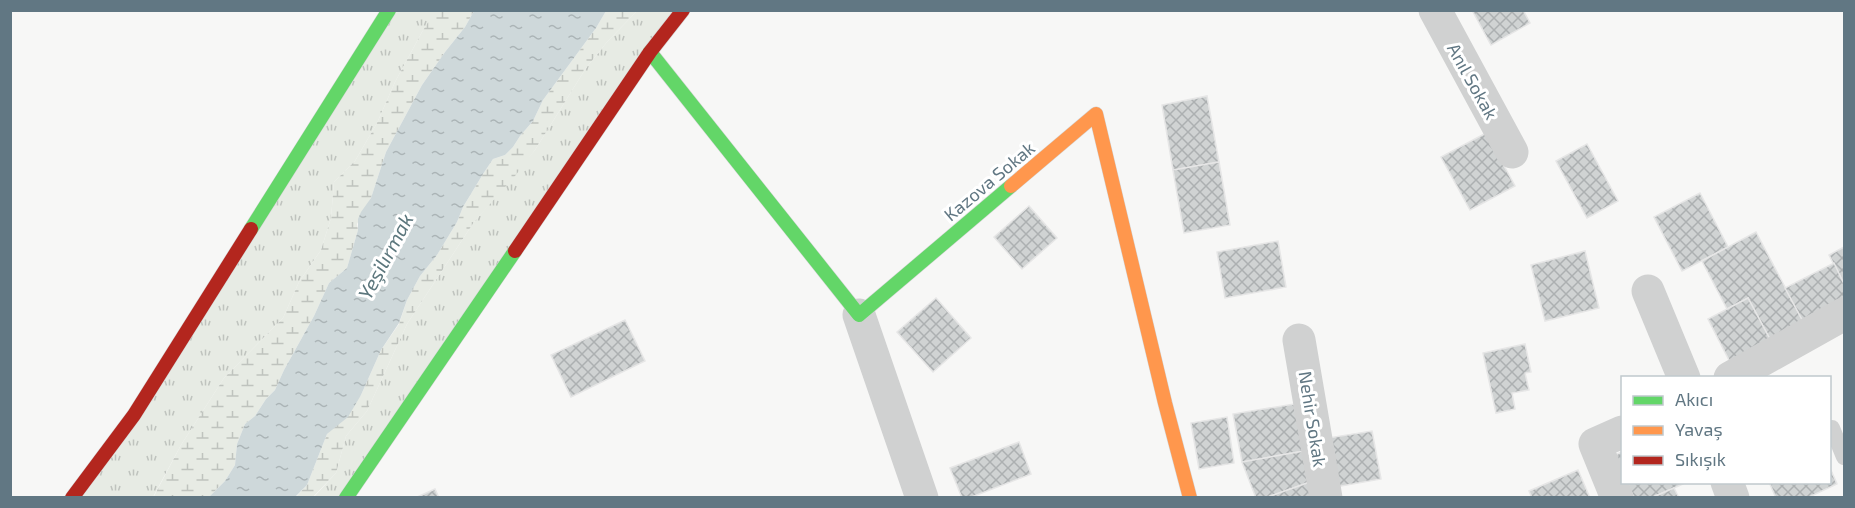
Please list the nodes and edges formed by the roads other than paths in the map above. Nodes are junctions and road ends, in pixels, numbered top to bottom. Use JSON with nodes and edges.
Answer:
{"nodes":[{"id":1,"x":389,"y":10,"type":"edge"},
{"id":2,"x":683,"y":10,"type":"edge"},
{"id":3,"x":1435,"y":10,"type":"edge"},
{"id":4,"x":650,"y":52,"type":"junction"},
{"id":5,"x":1512,"y":152,"type":"dead end"},
{"id":6,"x":1648,"y":291,"type":"dead end"},
{"id":7,"x":1845,"y":314,"type":"edge"},
{"id":8,"x":859,"y":315,"type":"junction"},
{"id":9,"x":1299,"y":340,"type":"dead end"},
{"id":10,"x":1683,"y":376,"type":"edge"},
{"id":11,"x":1734,"y":376,"type":"edge"},
{"id":12,"x":1832,"y":428,"type":"dead end"},
{"id":13,"x":1621,"y":433,"type":"edge"},
{"id":14,"x":1845,"y":457,"type":"edge"},
{"id":15,"x":1727,"y":484,"type":"edge"},
{"id":16,"x":72,"y":498,"type":"edge"},
{"id":17,"x":346,"y":498,"type":"edge"},
{"id":18,"x":922,"y":498,"type":"edge"},
{"id":19,"x":1190,"y":498,"type":"edge"},
{"id":20,"x":1326,"y":498,"type":"edge"},
{"id":21,"x":1617,"y":498,"type":"edge"},
{"id":22,"x":1733,"y":498,"type":"edge"}],
"edges":[{"from":1,"to":16,"type":"street"},
{"from":2,"to":4,"type":"street"},
{"from":3,"to":5,"type":"street","name":"Anıl Sokak"},
{"from":4,"to":8,"type":"street"},
{"from":4,"to":17,"type":"street"},
{"from":6,"to":10,"type":"street"},
{"from":7,"to":11,"type":"street"},
{"from":8,"to":18,"type":"street"},
{"from":8,"to":19,"type":"street","name":"Kazova Sokak"},
{"from":9,"to":20,"type":"street","name":"Nehir Sokak"},
{"from":12,"to":14,"type":"lane"},
{"from":13,"to":21,"type":"street"},
{"from":15,"to":22,"type":"street"}]}
